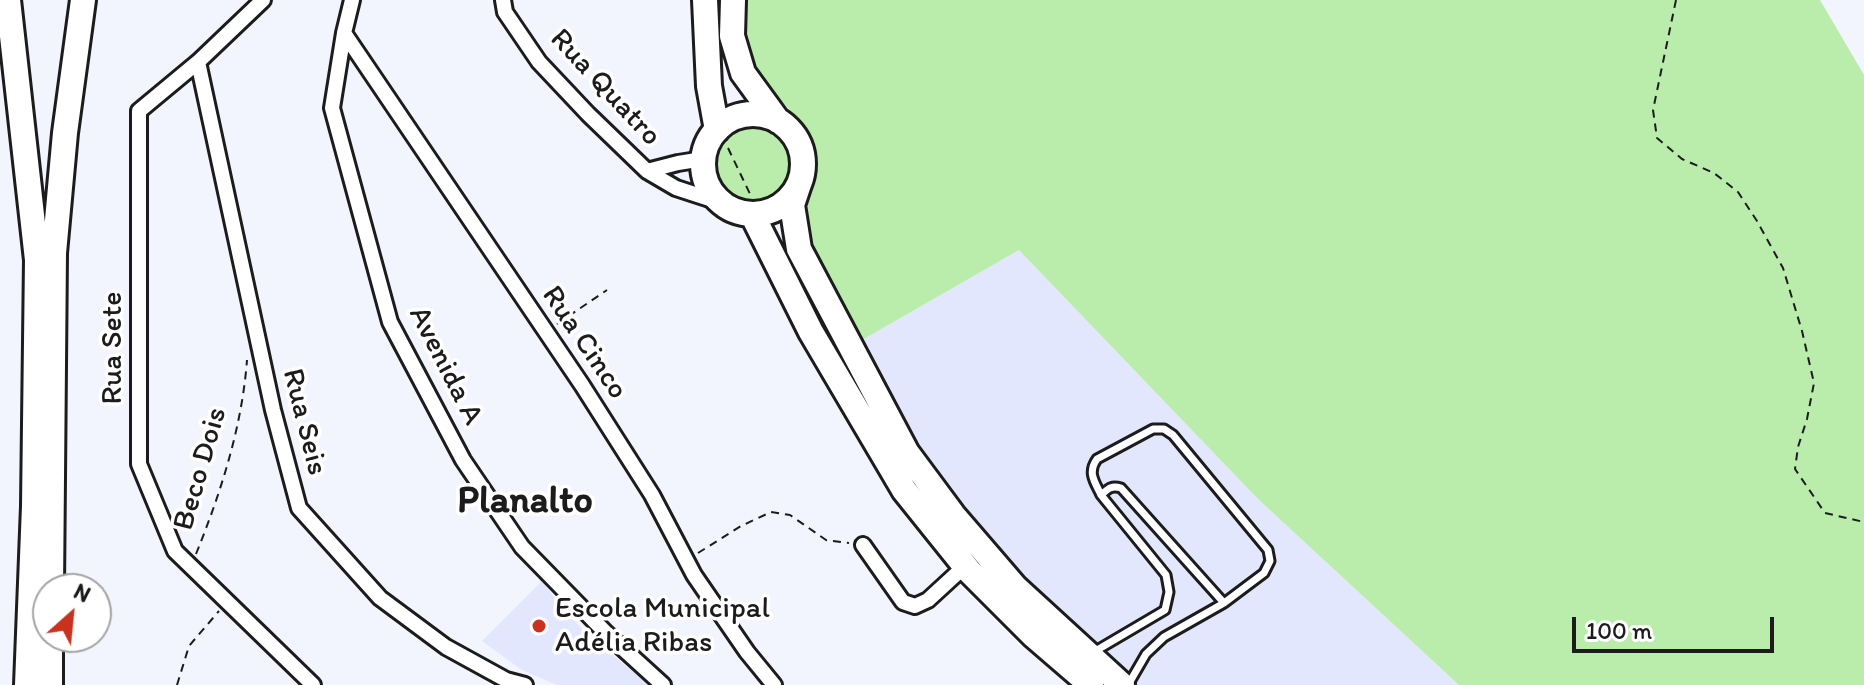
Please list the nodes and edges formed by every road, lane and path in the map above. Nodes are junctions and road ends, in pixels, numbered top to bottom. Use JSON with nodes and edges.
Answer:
{"nodes":[{"id":1,"x":8,"y":0,"type":"edge"},
{"id":2,"x":83,"y":0,"type":"edge"},
{"id":3,"x":263,"y":0,"type":"edge"},
{"id":4,"x":352,"y":0,"type":"edge"},
{"id":5,"x":503,"y":0,"type":"edge"},
{"id":6,"x":705,"y":0,"type":"edge"},
{"id":7,"x":733,"y":0,"type":"edge"},
{"id":8,"x":1676,"y":0,"type":"edge"},
{"id":9,"x":344,"y":33,"type":"junction"},
{"id":10,"x":198,"y":62,"type":"junction"},
{"id":11,"x":778,"y":121,"type":"junction"},
{"id":12,"x":717,"y":130,"type":"junction"},
{"id":13,"x":703,"y":159,"type":"junction"},
{"id":14,"x":647,"y":171,"type":"junction"},
{"id":15,"x":801,"y":178,"type":"junction"},
{"id":16,"x":722,"y":203,"type":"junction"},
{"id":17,"x":752,"y":214,"type":"junction"},
{"id":18,"x":607,"y":290,"type":"dead end"},
{"id":19,"x":546,"y":331,"type":"junction"},
{"id":20,"x":245,"y":381,"type":"dead end"},
{"id":21,"x":1101,"y":495,"type":"junction"},
{"id":22,"x":1864,"y":522,"type":"edge"},
{"id":23,"x":863,"y":545,"type":"joint"},
{"id":24,"x":687,"y":560,"type":"junction"},
{"id":25,"x":191,"y":566,"type":"junction"},
{"id":26,"x":965,"y":566,"type":"junction"},
{"id":27,"x":51,"y":573,"type":"edge"},
{"id":28,"x":227,"y":602,"type":"junction"},
{"id":29,"x":1224,"y":603,"type":"junction"},
{"id":30,"x":50,"y":653,"type":"edge"},
{"id":31,"x":1089,"y":654,"type":"junction"},
{"id":32,"x":27,"y":685,"type":"edge"},
{"id":33,"x":50,"y":685,"type":"edge"},
{"id":34,"x":177,"y":685,"type":"edge"},
{"id":35,"x":313,"y":685,"type":"edge"},
{"id":36,"x":525,"y":685,"type":"edge"},
{"id":37,"x":663,"y":685,"type":"edge"},
{"id":38,"x":774,"y":685,"type":"edge"},
{"id":39,"x":1091,"y":685,"type":"edge"},
{"id":40,"x":1125,"y":685,"type":"edge"}],
"edges":[{"from":1,"to":32,"type":"main road"},
{"from":2,"to":27,"type":"main road"},
{"from":3,"to":10,"type":"street","name":"Rua Sete"},
{"from":4,"to":9,"type":"street","name":"Avenida A"},
{"from":5,"to":14,"type":"street","name":"Rua Quatro"},
{"from":6,"to":12,"type":"main road"},
{"from":7,"to":11,"type":"main road"},
{"from":8,"to":22,"type":"path"},
{"from":9,"to":19,"type":"street","name":"Rua Cinco"},
{"from":9,"to":37,"type":"street","name":"Avenida A"},
{"from":10,"to":25,"type":"street","name":"Rua Sete"},
{"from":10,"to":36,"type":"street","name":"Rua Seis"},
{"from":11,"to":12,"type":"main road"},
{"from":11,"to":15,"type":"main road"},
{"from":12,"to":13,"type":"main road"},
{"from":13,"to":14,"type":"street","name":"Rua Quatro"},
{"from":13,"to":16,"type":"main road"},
{"from":14,"to":16,"type":"street","name":"Rua Quatro"},
{"from":15,"to":17,"type":"main road"},
{"from":15,"to":31,"type":"main road"},
{"from":16,"to":17,"type":"main road"},
{"from":17,"to":26,"type":"main road"},
{"from":18,"to":19,"type":"path"},
{"from":19,"to":24,"type":"street","name":"Rua Cinco"},
{"from":20,"to":25,"type":"path","name":"Beco Dois"},
{"from":21,"to":29,"type":"lane"},
{"from":21,"to":29,"type":"lane"},
{"from":21,"to":31,"type":"lane"},
{"from":23,"to":24,"type":"path"},
{"from":23,"to":26,"type":"street"},
{"from":24,"to":38,"type":"street","name":"Rua Cinco"},
{"from":25,"to":28,"type":"street","name":"Rua Sete"},
{"from":26,"to":39,"type":"main road"},
{"from":28,"to":34,"type":"path"},
{"from":28,"to":35,"type":"street","name":"Rua Sete"},
{"from":29,"to":40,"type":"lane"},
{"from":30,"to":33,"type":"main road"},
{"from":31,"to":40,"type":"main road"}]}
